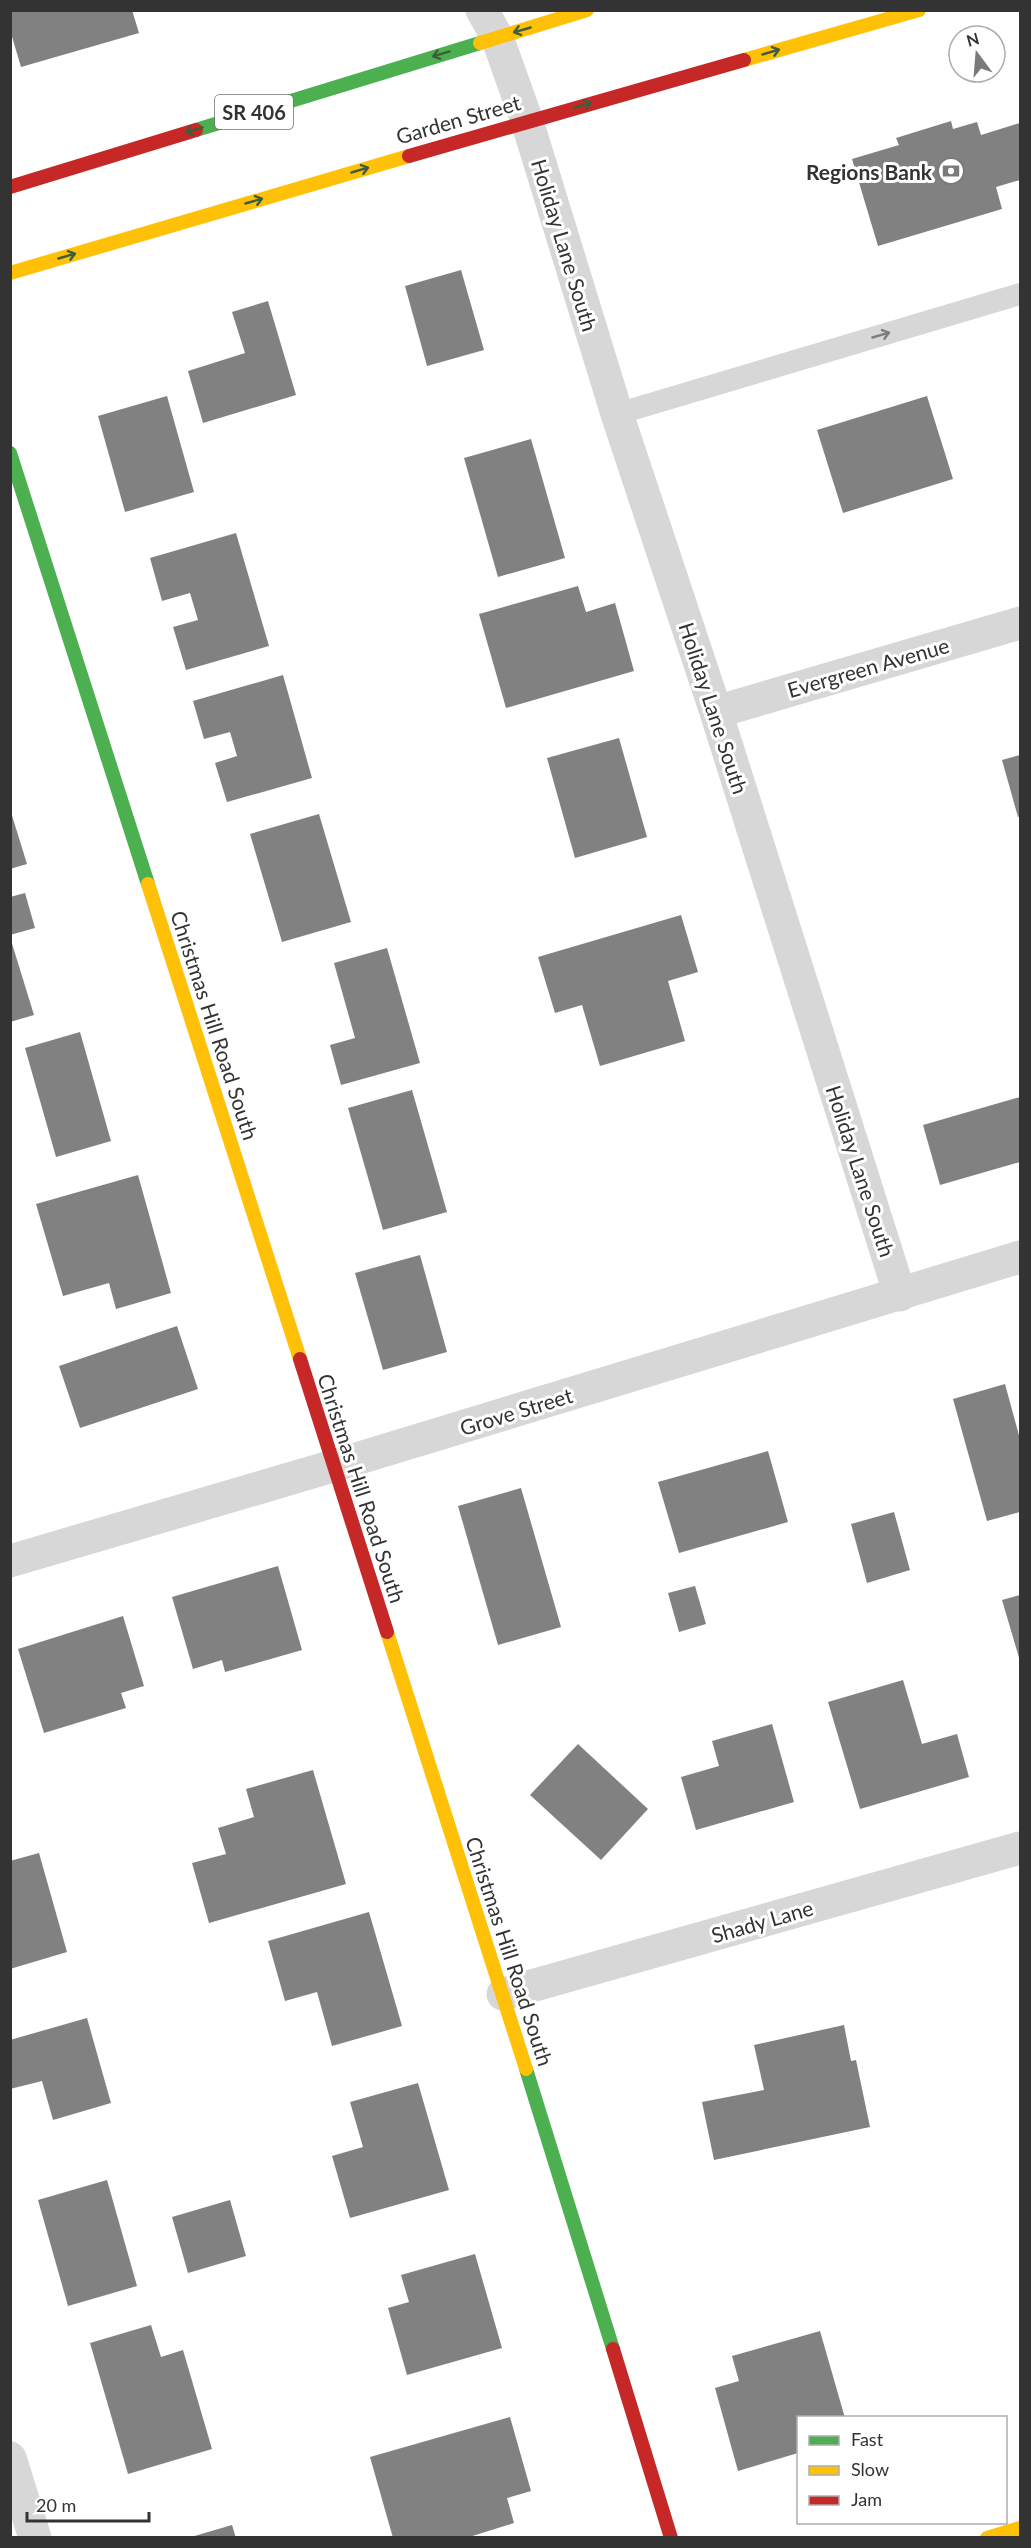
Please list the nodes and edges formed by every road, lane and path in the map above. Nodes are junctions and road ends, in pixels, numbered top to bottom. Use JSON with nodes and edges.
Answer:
{"nodes":[{"id":1,"x":587,"y":10,"type":"edge"},
{"id":2,"x":919,"y":10,"type":"edge"},
{"id":3,"x":489,"y":24,"type":"edge"},
{"id":4,"x":527,"y":121,"type":"junction"},
{"id":5,"x":10,"y":187,"type":"edge"},
{"id":6,"x":10,"y":273,"type":"edge"},
{"id":7,"x":1020,"y":294,"type":"edge"},
{"id":8,"x":617,"y":414,"type":"junction"},
{"id":9,"x":10,"y":453,"type":"edge"},
{"id":10,"x":1020,"y":622,"type":"edge"},
{"id":11,"x":716,"y":712,"type":"junction"},
{"id":12,"x":1020,"y":1257,"type":"edge"},
{"id":13,"x":900,"y":1295,"type":"junction"},
{"id":14,"x":333,"y":1466,"type":"junction"},
{"id":15,"x":10,"y":1561,"type":"edge"},
{"id":16,"x":1020,"y":1848,"type":"edge"},
{"id":17,"x":503,"y":1994,"type":"junction"},
{"id":18,"x":10,"y":2458,"type":"edge"},
{"id":19,"x":35,"y":2538,"type":"edge"},
{"id":20,"x":671,"y":2538,"type":"edge"}],
"edges":[{"from":1,"to":3,"type":"street","number":"SR 406","one_way":true},
{"from":4,"to":2,"type":"street","name":"Garden Street","one_way":true},
{"from":3,"to":4,"type":"street","name":"Holiday Lane South"},
{"from":3,"to":5,"type":"street","number":"SR 406","one_way":true},
{"from":6,"to":4,"type":"street","name":"Garden Street","one_way":true},
{"from":4,"to":8,"type":"street","name":"Holiday Lane South"},
{"from":8,"to":7,"type":"lane","one_way":true},
{"from":8,"to":11,"type":"street","name":"Holiday Lane South"},
{"from":9,"to":14,"type":"street","name":"Christmas Hill Road South"},
{"from":10,"to":11,"type":"street","name":"Evergreen Avenue"},
{"from":11,"to":13,"type":"street","name":"Holiday Lane South"},
{"from":12,"to":13,"type":"street","name":"Grove Street"},
{"from":13,"to":14,"type":"street","name":"Grove Street"},
{"from":14,"to":15,"type":"street","name":"Grove Street"},
{"from":14,"to":17,"type":"street","name":"Christmas Hill Road South"},
{"from":16,"to":17,"type":"street","name":"Shady Lane"},
{"from":17,"to":20,"type":"street","name":"Christmas Hill Road South"},
{"from":18,"to":19,"type":"street"}]}
